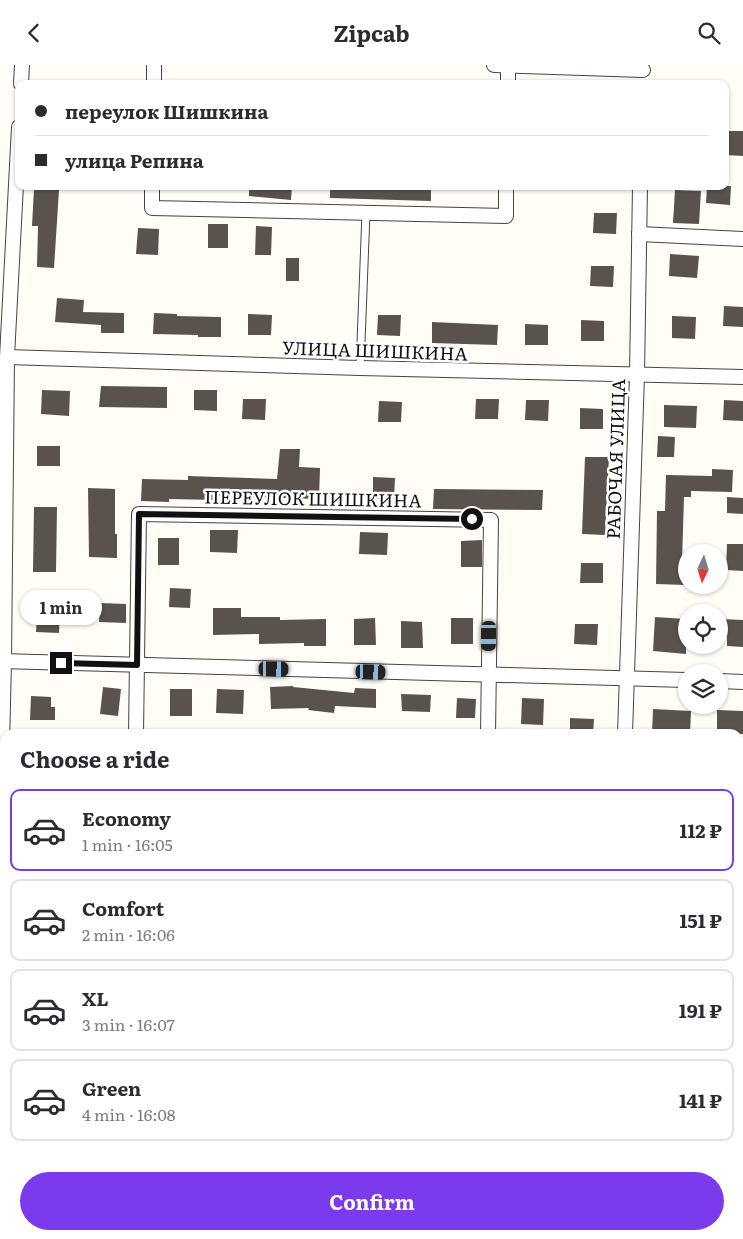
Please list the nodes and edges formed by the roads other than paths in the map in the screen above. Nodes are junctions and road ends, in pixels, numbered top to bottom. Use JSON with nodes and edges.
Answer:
{"nodes":[{"id":1,"x":22,"y":65,"type":"edge"},
{"id":2,"x":154,"y":65,"type":"edge"},
{"id":3,"x":494,"y":65,"type":"edge"},
{"id":4,"x":508,"y":65,"type":"edge"},
{"id":5,"x":643,"y":73,"type":"edge"},
{"id":6,"x":21,"y":80,"type":"edge"},
{"id":7,"x":154,"y":80,"type":"edge"},
{"id":8,"x":508,"y":80,"type":"edge"},
{"id":9,"x":16,"y":190,"type":"edge"},
{"id":10,"x":152,"y":190,"type":"edge"},
{"id":11,"x":506,"y":190,"type":"edge"},
{"id":12,"x":640,"y":190,"type":"edge"},
{"id":13,"x":366,"y":213,"type":"junction"},
{"id":14,"x":639,"y":234,"type":"junction"},
{"id":15,"x":743,"y":239,"type":"edge"},
{"id":16,"x":7,"y":357,"type":"junction"},
{"id":17,"x":360,"y":368,"type":"junction"},
{"id":18,"x":636,"y":375,"type":"junction"},
{"id":19,"x":743,"y":377,"type":"edge"},
{"id":20,"x":2,"y":661,"type":"edge"},
{"id":21,"x":137,"y":665,"type":"junction"},
{"id":22,"x":489,"y":675,"type":"junction"},
{"id":23,"x":626,"y":679,"type":"junction"},
{"id":24,"x":678,"y":680,"type":"edge"},
{"id":25,"x":728,"y":681,"type":"edge"},
{"id":26,"x":743,"y":682,"type":"edge"},
{"id":27,"x":1,"y":729,"type":"edge"},
{"id":28,"x":136,"y":729,"type":"edge"},
{"id":29,"x":488,"y":729,"type":"edge"},
{"id":30,"x":625,"y":729,"type":"edge"}],
"edges":[{"from":1,"to":6,"type":"street"},
{"from":2,"to":7,"type":"street"},
{"from":3,"to":4,"type":"street"},
{"from":4,"to":5,"type":"street"},
{"from":4,"to":8,"type":"street"},
{"from":9,"to":16,"type":"street"},
{"from":10,"to":13,"type":"street"},
{"from":11,"to":13,"type":"street"},
{"from":12,"to":14,"type":"street","name":"РАБОЧАЯ УЛИЦА"},
{"from":13,"to":17,"type":"lane"},
{"from":14,"to":15,"type":"street"},
{"from":14,"to":18,"type":"street","name":"РАБОЧАЯ УЛИЦА"},
{"from":16,"to":17,"type":"street","name":"УЛИЦА ШИШКИНА"},
{"from":16,"to":20,"type":"street"},
{"from":17,"to":18,"type":"street","name":"УЛИЦА ШИШКИНА"},
{"from":18,"to":19,"type":"street","name":"УЛИЦА ШИШКИНА"},
{"from":18,"to":23,"type":"street","name":"РАБОЧАЯ УЛИЦА"},
{"from":20,"to":21,"type":"street"},
{"from":20,"to":27,"type":"street"},
{"from":21,"to":22,"type":"street"},
{"from":21,"to":22,"type":"street","name":"ПЕРЕУЛОК ШИШКИНА"},
{"from":21,"to":28,"type":"street","name":"ПЕРЕУЛОК ШИШКИНА"},
{"from":22,"to":23,"type":"street"},
{"from":22,"to":29,"type":"street","name":"ПЕРЕУЛОК ШИШКИНА"},
{"from":23,"to":24,"type":"street"},
{"from":23,"to":30,"type":"street","name":"РАБОЧАЯ УЛИЦА"},
{"from":25,"to":26,"type":"street"}]}
